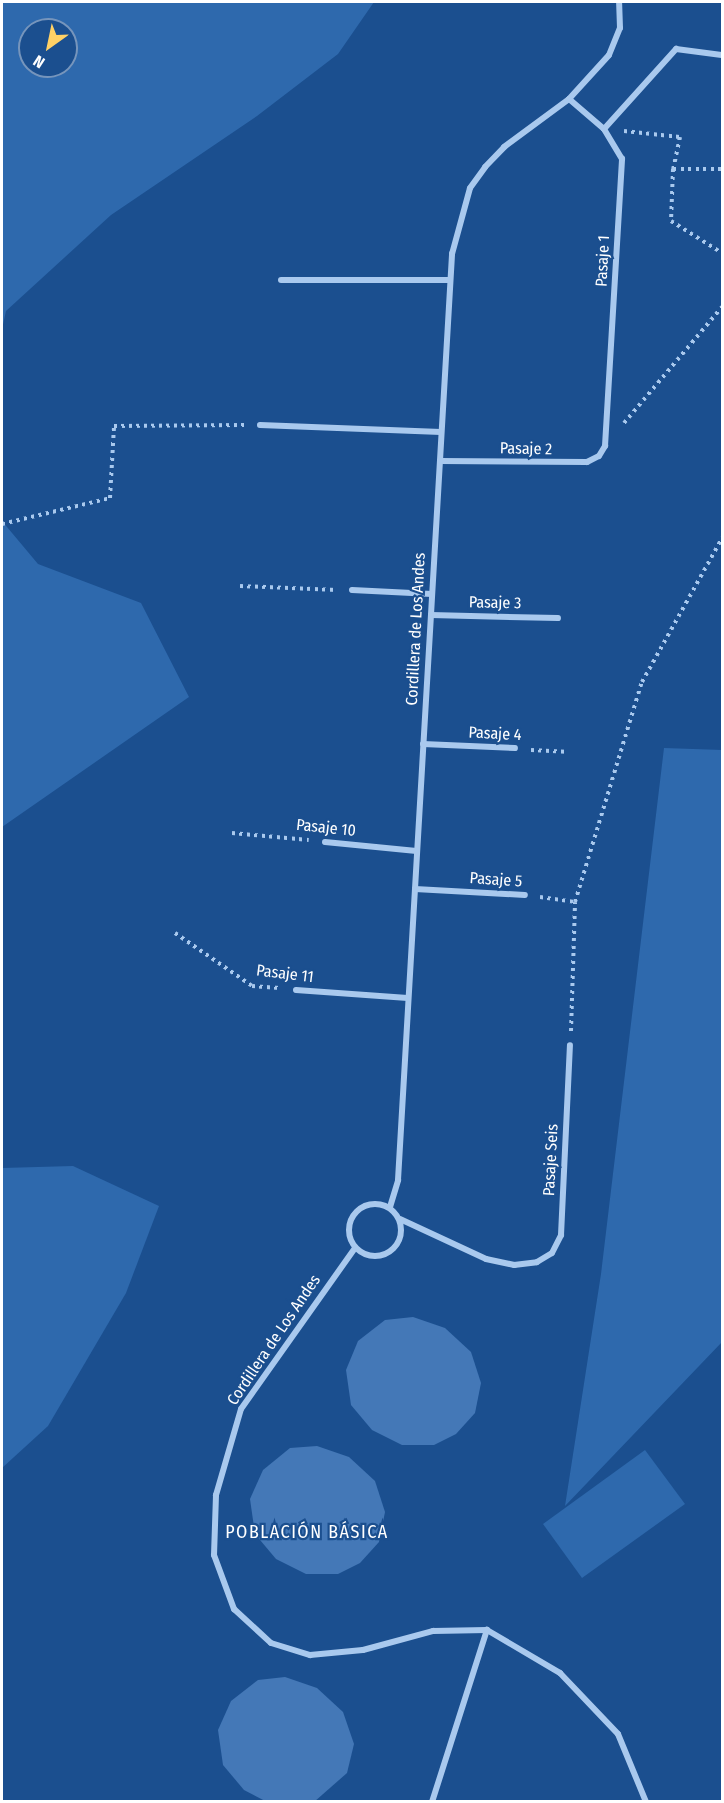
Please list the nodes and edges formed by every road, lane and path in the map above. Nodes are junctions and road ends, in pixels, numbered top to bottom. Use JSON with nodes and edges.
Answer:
{"nodes":[{"id":1,"x":620,"y":2,"type":"edge"},
{"id":2,"x":723,"y":55,"type":"edge"},
{"id":3,"x":568,"y":99,"type":"junction"},
{"id":4,"x":604,"y":129,"type":"junction"},
{"id":5,"x":673,"y":168,"type":"junction"},
{"id":6,"x":723,"y":169,"type":"edge"},
{"id":7,"x":723,"y":253,"type":"edge"},
{"id":8,"x":281,"y":280,"type":"dead end"},
{"id":9,"x":450,"y":280,"type":"junction"},
{"id":10,"x":723,"y":307,"type":"edge"},
{"id":11,"x":260,"y":425,"type":"joint"},
{"id":12,"x":441,"y":432,"type":"junction"},
{"id":13,"x":605,"y":446,"type":"junction"},
{"id":14,"x":440,"y":461,"type":"junction"},
{"id":15,"x":2,"y":524,"type":"edge"},
{"id":16,"x":723,"y":538,"type":"edge"},
{"id":17,"x":240,"y":586,"type":"dead end"},
{"id":18,"x":352,"y":590,"type":"joint"},
{"id":19,"x":432,"y":594,"type":"junction"},
{"id":20,"x":431,"y":615,"type":"junction"},
{"id":21,"x":558,"y":618,"type":"dead end"},
{"id":22,"x":423,"y":744,"type":"junction"},
{"id":23,"x":515,"y":748,"type":"joint"},
{"id":24,"x":566,"y":752,"type":"dead end"},
{"id":25,"x":232,"y":833,"type":"dead end"},
{"id":26,"x":325,"y":842,"type":"joint"},
{"id":27,"x":417,"y":851,"type":"junction"},
{"id":28,"x":415,"y":889,"type":"junction"},
{"id":29,"x":525,"y":895,"type":"joint"},
{"id":30,"x":575,"y":902,"type":"junction"},
{"id":31,"x":174,"y":933,"type":"dead end"},
{"id":32,"x":296,"y":990,"type":"joint"},
{"id":33,"x":408,"y":998,"type":"junction"},
{"id":34,"x":570,"y":1045,"type":"joint"},
{"id":35,"x":390,"y":1208,"type":"junction"},
{"id":36,"x":400,"y":1219,"type":"junction"},
{"id":37,"x":355,"y":1248,"type":"junction"},
{"id":38,"x":487,"y":1630,"type":"junction"},
{"id":39,"x":432,"y":1802,"type":"edge"},
{"id":40,"x":646,"y":1802,"type":"edge"}],
"edges":[{"from":1,"to":3,"type":"street","name":"Cordillera de Los Andes"},
{"from":2,"to":4,"type":"street"},
{"from":3,"to":4,"type":"street","name":"Pasaje 1"},
{"from":3,"to":9,"type":"street","name":"Cordillera de Los Andes"},
{"from":4,"to":5,"type":"path"},
{"from":4,"to":13,"type":"street","name":"Pasaje 1"},
{"from":5,"to":6,"type":"path"},
{"from":5,"to":7,"type":"path"},
{"from":8,"to":9,"type":"street"},
{"from":9,"to":12,"type":"street","name":"Cordillera de Los Andes"},
{"from":10,"to":13,"type":"path"},
{"from":11,"to":12,"type":"street"},
{"from":11,"to":15,"type":"path"},
{"from":12,"to":14,"type":"street","name":"Cordillera de Los Andes"},
{"from":13,"to":14,"type":"street","name":"Pasaje 2"},
{"from":14,"to":19,"type":"street","name":"Cordillera de Los Andes"},
{"from":16,"to":30,"type":"path"},
{"from":17,"to":18,"type":"path"},
{"from":18,"to":19,"type":"street"},
{"from":19,"to":20,"type":"street","name":"Cordillera de Los Andes"},
{"from":20,"to":21,"type":"street","name":"Pasaje 3"},
{"from":20,"to":22,"type":"street","name":"Cordillera de Los Andes"},
{"from":22,"to":23,"type":"street","name":"Pasaje 4"},
{"from":22,"to":27,"type":"street","name":"Cordillera de Los Andes"},
{"from":23,"to":24,"type":"path","name":"Pasaje 4"},
{"from":25,"to":26,"type":"path","name":"Pasaje 10"},
{"from":26,"to":27,"type":"street","name":"Pasaje 10"},
{"from":27,"to":28,"type":"street","name":"Cordillera de Los Andes"},
{"from":28,"to":29,"type":"street","name":"Pasaje 5"},
{"from":28,"to":33,"type":"street","name":"Cordillera de Los Andes"},
{"from":29,"to":30,"type":"path","name":"Pasaje 5"},
{"from":30,"to":34,"type":"path"},
{"from":31,"to":32,"type":"path","name":"Pasaje 11"},
{"from":32,"to":33,"type":"street","name":"Pasaje 11"},
{"from":33,"to":35,"type":"street","name":"Cordillera de Los Andes"},
{"from":34,"to":36,"type":"street","name":"Pasaje Seis"},
{"from":35,"to":36,"type":"street"},
{"from":35,"to":37,"type":"street"},
{"from":36,"to":37,"type":"street"},
{"from":37,"to":38,"type":"street","name":"Cordillera de Los Andes"},
{"from":38,"to":39,"type":"street"},
{"from":38,"to":40,"type":"street"}]}
